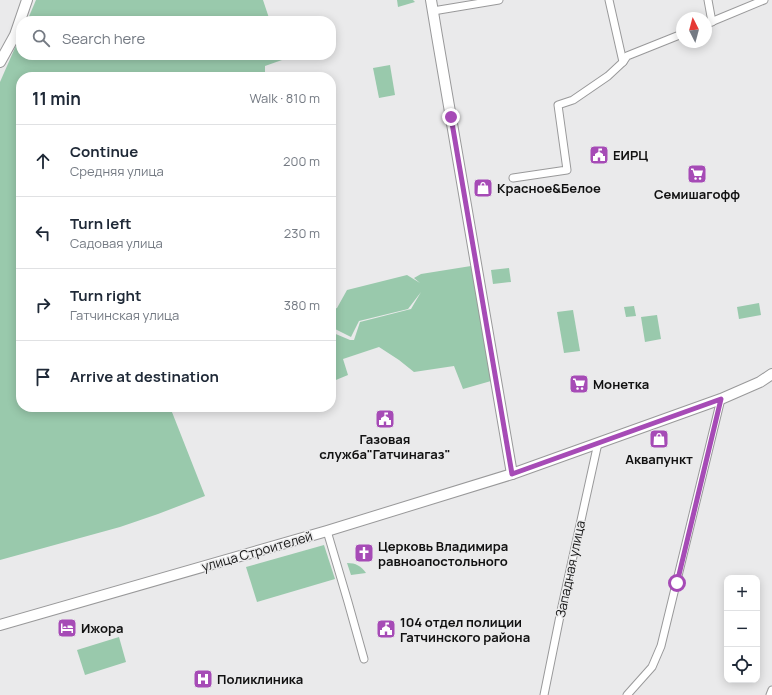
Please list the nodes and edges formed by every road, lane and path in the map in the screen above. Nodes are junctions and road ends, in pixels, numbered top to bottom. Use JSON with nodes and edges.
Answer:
{"nodes":[{"id":1,"x":27,"y":0,"type":"edge"},
{"id":2,"x":431,"y":0,"type":"edge"},
{"id":3,"x":499,"y":0,"type":"edge"},
{"id":4,"x":609,"y":0,"type":"edge"},
{"id":5,"x":708,"y":0,"type":"edge"},
{"id":6,"x":764,"y":0,"type":"edge"},
{"id":7,"x":433,"y":11,"type":"junction"},
{"id":8,"x":709,"y":12,"type":"edge"},
{"id":9,"x":22,"y":16,"type":"edge"},
{"id":10,"x":712,"y":22,"type":"edge"},
{"id":11,"x":16,"y":32,"type":"edge"},
{"id":12,"x":676,"y":36,"type":"edge"},
{"id":13,"x":0,"y":62,"type":"edge"},
{"id":14,"x":623,"y":62,"type":"junction"},
{"id":15,"x":513,"y":178,"type":"dead end"},
{"id":16,"x":772,"y":374,"type":"edge"},
{"id":17,"x":721,"y":399,"type":"junction"},
{"id":18,"x":598,"y":443,"type":"junction"},
{"id":19,"x":512,"y":474,"type":"junction"},
{"id":20,"x":327,"y":531,"type":"junction"},
{"id":21,"x":0,"y":625,"type":"edge"},
{"id":22,"x":364,"y":659,"type":"dead end"},
{"id":23,"x":772,"y":690,"type":"edge"},
{"id":24,"x":544,"y":695,"type":"edge"},
{"id":25,"x":627,"y":695,"type":"edge"},
{"id":26,"x":770,"y":695,"type":"edge"}],
"edges":[{"from":1,"to":9,"type":"main road"},
{"from":2,"to":7,"type":"main road"},
{"from":3,"to":7,"type":"street"},
{"from":4,"to":14,"type":"street"},
{"from":5,"to":8,"type":"street"},
{"from":6,"to":10,"type":"street"},
{"from":7,"to":19,"type":"main road"},
{"from":11,"to":13,"type":"main road"},
{"from":12,"to":14,"type":"street"},
{"from":14,"to":15,"type":"street"},
{"from":16,"to":17,"type":"main road","name":"улица Строителей"},
{"from":17,"to":18,"type":"main road","name":"улица Строителей"},
{"from":17,"to":25,"type":"street"},
{"from":18,"to":19,"type":"main road","name":"улица Строителей"},
{"from":18,"to":24,"type":"street","name":"Западная улица"},
{"from":19,"to":20,"type":"main road","name":"улица Строителей"},
{"from":20,"to":21,"type":"main road","name":"улица Строителей"},
{"from":20,"to":22,"type":"street"},
{"from":23,"to":26,"type":"street"}]}
